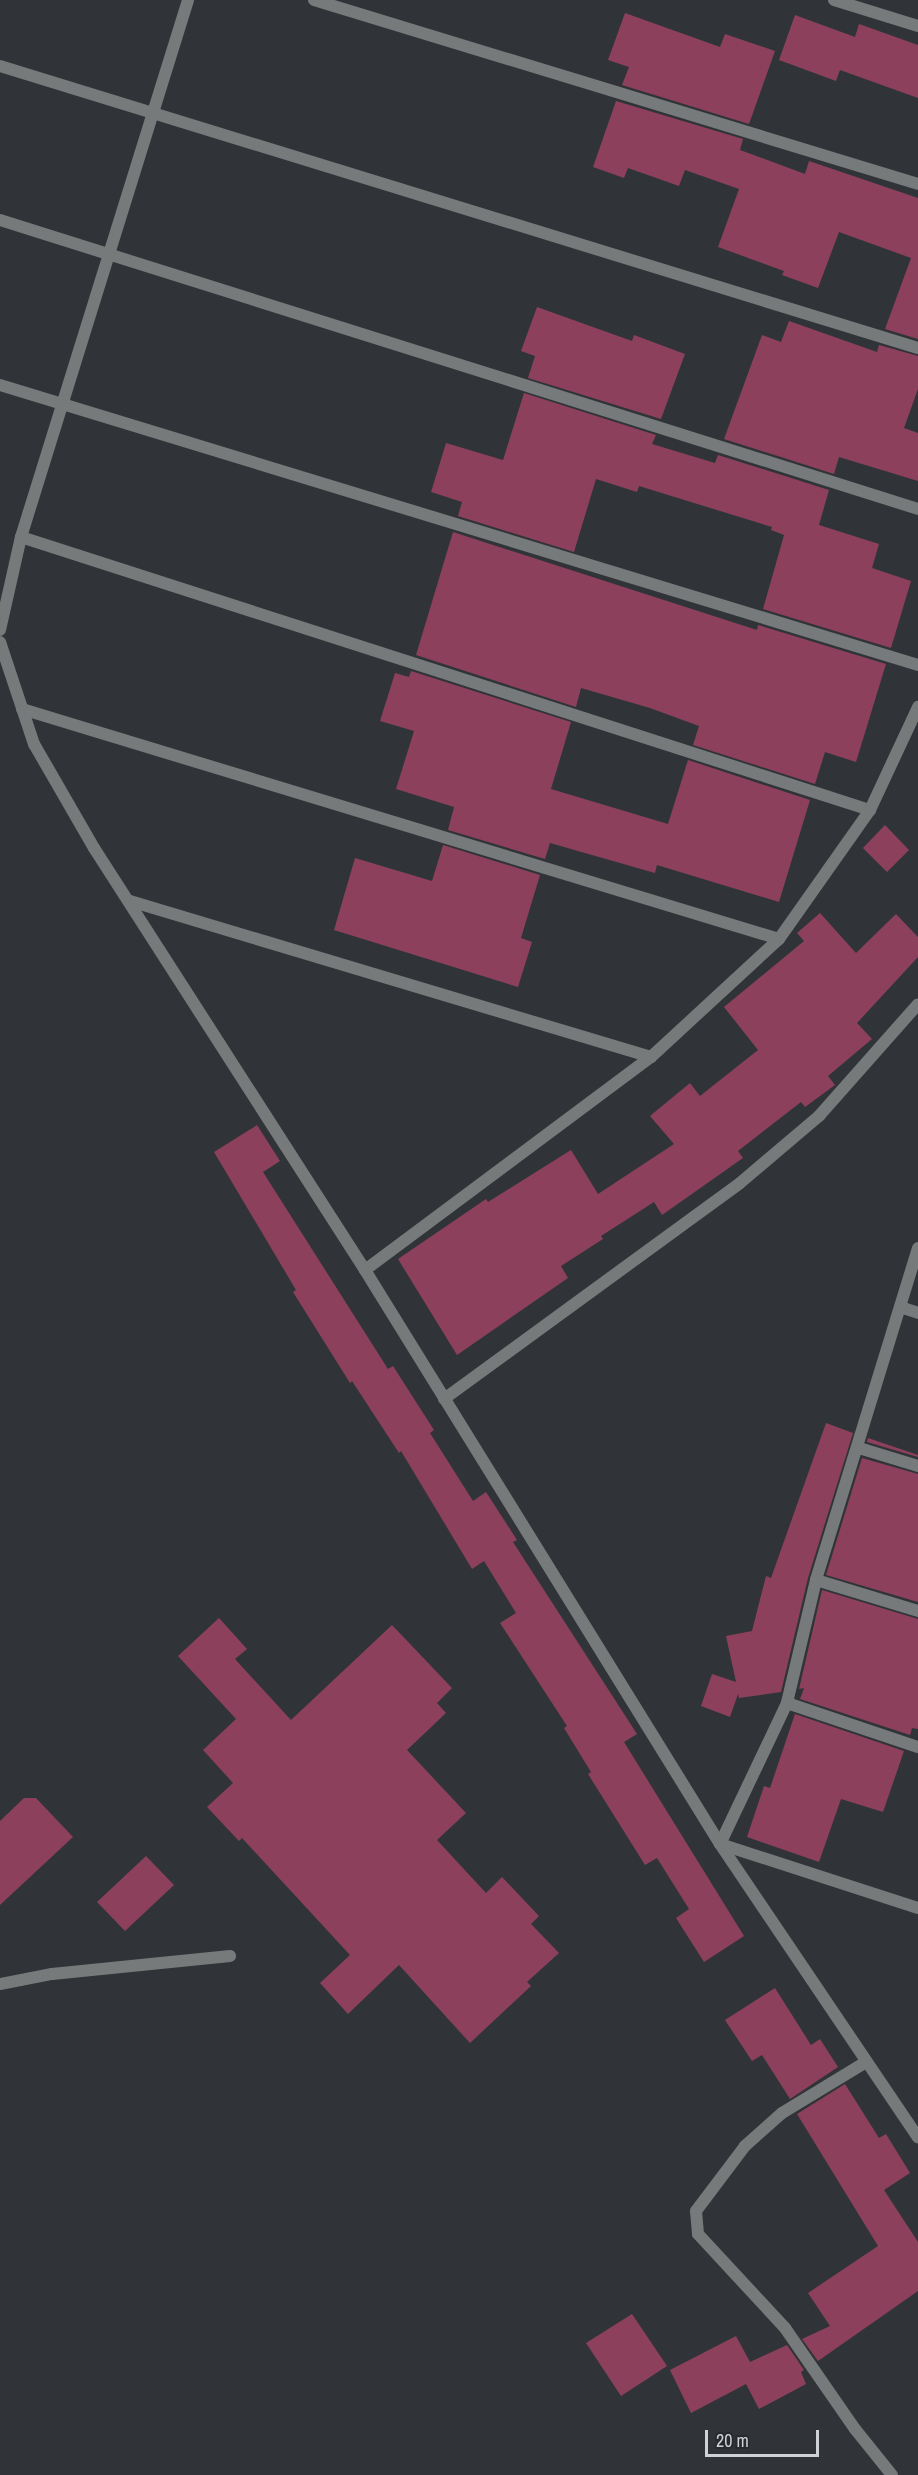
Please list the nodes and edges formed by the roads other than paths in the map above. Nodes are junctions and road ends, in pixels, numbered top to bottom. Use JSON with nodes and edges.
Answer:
{"nodes":[{"id":1,"x":188,"y":0,"type":"edge"},
{"id":2,"x":314,"y":0,"type":"edge"},
{"id":3,"x":834,"y":0,"type":"edge"},
{"id":4,"x":918,"y":26,"type":"edge"},
{"id":5,"x":0,"y":66,"type":"edge"},
{"id":6,"x":153,"y":115,"type":"junction"},
{"id":7,"x":918,"y":184,"type":"edge"},
{"id":8,"x":0,"y":220,"type":"edge"},
{"id":9,"x":109,"y":254,"type":"junction"},
{"id":10,"x":918,"y":348,"type":"edge"},
{"id":11,"x":0,"y":385,"type":"edge"},
{"id":12,"x":62,"y":404,"type":"junction"},
{"id":13,"x":918,"y":509,"type":"edge"},
{"id":14,"x":21,"y":537,"type":"junction"},
{"id":15,"x":0,"y":630,"type":"edge"},
{"id":16,"x":0,"y":642,"type":"edge"},
{"id":17,"x":918,"y":664,"type":"edge"},
{"id":18,"x":918,"y":707,"type":"edge"},
{"id":19,"x":22,"y":709,"type":"junction"},
{"id":20,"x":870,"y":810,"type":"junction"},
{"id":21,"x":130,"y":901,"type":"junction"},
{"id":22,"x":779,"y":939,"type":"junction"},
{"id":23,"x":918,"y":1004,"type":"edge"},
{"id":24,"x":651,"y":1057,"type":"junction"},
{"id":25,"x":918,"y":1248,"type":"edge"},
{"id":26,"x":364,"y":1270,"type":"junction"},
{"id":27,"x":900,"y":1307,"type":"junction"},
{"id":28,"x":918,"y":1313,"type":"edge"},
{"id":29,"x":444,"y":1399,"type":"junction"},
{"id":30,"x":859,"y":1448,"type":"junction"},
{"id":31,"x":918,"y":1466,"type":"edge"},
{"id":32,"x":816,"y":1580,"type":"junction"},
{"id":33,"x":918,"y":1611,"type":"edge"},
{"id":34,"x":787,"y":1703,"type":"junction"},
{"id":35,"x":918,"y":1748,"type":"edge"},
{"id":36,"x":720,"y":1844,"type":"junction"},
{"id":37,"x":918,"y":1908,"type":"edge"},
{"id":38,"x":230,"y":1956,"type":"dead end"},
{"id":39,"x":0,"y":1984,"type":"edge"},
{"id":40,"x":866,"y":2062,"type":"junction"},
{"id":41,"x":918,"y":2137,"type":"edge"},
{"id":42,"x":892,"y":2475,"type":"edge"}],
"edges":[{"from":1,"to":6,"type":"street"},
{"from":2,"to":7,"type":"street"},
{"from":3,"to":4,"type":"street"},
{"from":5,"to":6,"type":"street"},
{"from":6,"to":9,"type":"street"},
{"from":6,"to":10,"type":"street"},
{"from":8,"to":9,"type":"street"},
{"from":9,"to":12,"type":"street"},
{"from":9,"to":13,"type":"street"},
{"from":11,"to":12,"type":"street"},
{"from":12,"to":14,"type":"street"},
{"from":12,"to":17,"type":"street"},
{"from":14,"to":15,"type":"street"},
{"from":14,"to":20,"type":"street"},
{"from":16,"to":19,"type":"street"},
{"from":18,"to":20,"type":"street"},
{"from":19,"to":21,"type":"street"},
{"from":19,"to":22,"type":"street"},
{"from":20,"to":22,"type":"street"},
{"from":21,"to":24,"type":"street"},
{"from":21,"to":26,"type":"street"},
{"from":22,"to":24,"type":"street"},
{"from":23,"to":29,"type":"street"},
{"from":24,"to":26,"type":"street"},
{"from":25,"to":27,"type":"street"},
{"from":26,"to":29,"type":"street"},
{"from":27,"to":28,"type":"street"},
{"from":27,"to":30,"type":"street"},
{"from":29,"to":36,"type":"street"},
{"from":30,"to":31,"type":"street"},
{"from":30,"to":32,"type":"street"},
{"from":32,"to":33,"type":"street"},
{"from":32,"to":34,"type":"street"},
{"from":34,"to":35,"type":"street"},
{"from":34,"to":36,"type":"street"},
{"from":36,"to":37,"type":"street"},
{"from":36,"to":40,"type":"street"},
{"from":38,"to":39,"type":"street"},
{"from":40,"to":41,"type":"street"},
{"from":40,"to":42,"type":"street"}]}
